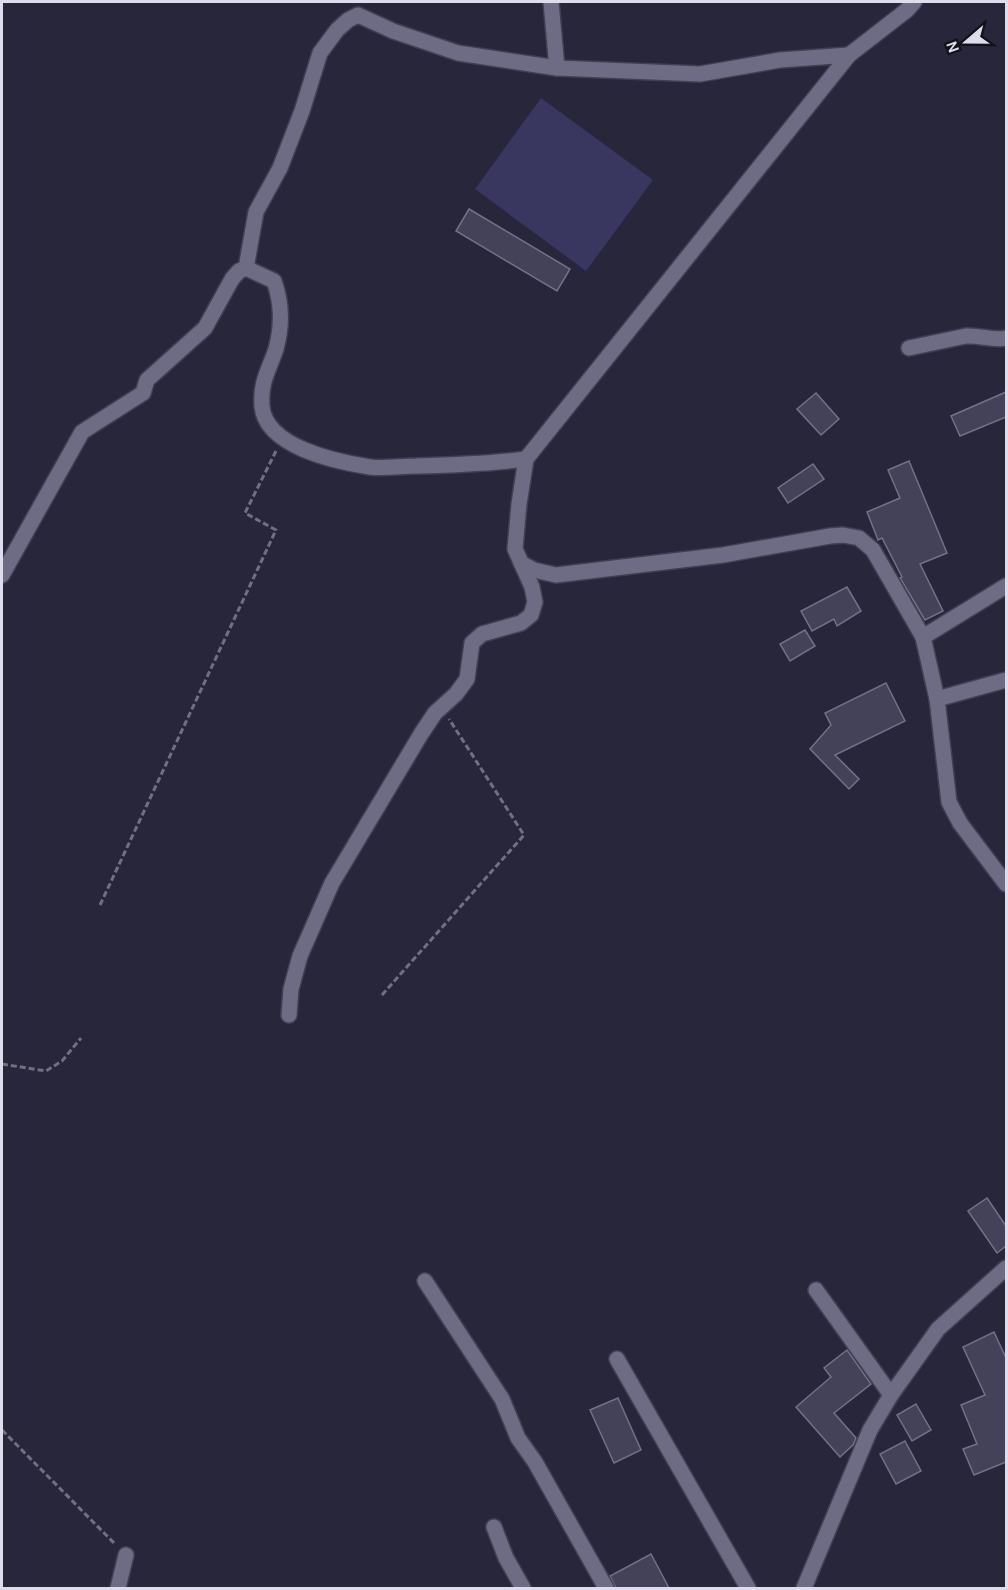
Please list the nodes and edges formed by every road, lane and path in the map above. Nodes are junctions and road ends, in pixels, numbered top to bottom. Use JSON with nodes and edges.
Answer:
{"nodes":[{"id":1,"x":551,"y":2,"type":"edge"},
{"id":2,"x":914,"y":2,"type":"edge"},
{"id":3,"x":849,"y":55,"type":"junction"},
{"id":4,"x":557,"y":68,"type":"junction"},
{"id":5,"x":246,"y":268,"type":"junction"},
{"id":6,"x":1006,"y":338,"type":"edge"},
{"id":7,"x":909,"y":348,"type":"dead end"},
{"id":8,"x":282,"y":439,"type":"junction"},
{"id":9,"x":526,"y":459,"type":"junction"},
{"id":10,"x":521,"y":563,"type":"junction"},
{"id":11,"x":2,"y":575,"type":"edge"},
{"id":12,"x":1006,"y":586,"type":"edge"},
{"id":13,"x":923,"y":637,"type":"junction"},
{"id":14,"x":1006,"y":680,"type":"edge"},
{"id":15,"x":937,"y":699,"type":"junction"},
{"id":16,"x":441,"y":707,"type":"junction"},
{"id":17,"x":1006,"y":884,"type":"edge"},
{"id":18,"x":100,"y":905,"type":"dead end"},
{"id":19,"x":382,"y":995,"type":"dead end"},
{"id":20,"x":289,"y":1016,"type":"dead end"},
{"id":21,"x":81,"y":1038,"type":"dead end"},
{"id":22,"x":2,"y":1064,"type":"edge"},
{"id":23,"x":1006,"y":1268,"type":"edge"},
{"id":24,"x":425,"y":1281,"type":"dead end"},
{"id":25,"x":816,"y":1290,"type":"dead end"},
{"id":26,"x":617,"y":1359,"type":"dead end"},
{"id":27,"x":891,"y":1395,"type":"junction"},
{"id":28,"x":2,"y":1430,"type":"edge"},
{"id":29,"x":495,"y":1527,"type":"dead end"},
{"id":30,"x":126,"y":1555,"type":"joint"},
{"id":31,"x":118,"y":1588,"type":"edge"},
{"id":32,"x":523,"y":1588,"type":"edge"},
{"id":33,"x":606,"y":1588,"type":"edge"},
{"id":34,"x":748,"y":1588,"type":"edge"},
{"id":35,"x":804,"y":1588,"type":"edge"}],
"edges":[{"from":1,"to":4,"type":"street"},
{"from":2,"to":3,"type":"street"},
{"from":3,"to":4,"type":"street"},
{"from":3,"to":9,"type":"street"},
{"from":4,"to":5,"type":"street"},
{"from":5,"to":8,"type":"street"},
{"from":5,"to":11,"type":"street"},
{"from":6,"to":7,"type":"street"},
{"from":8,"to":9,"type":"street"},
{"from":8,"to":18,"type":"path"},
{"from":9,"to":10,"type":"street"},
{"from":10,"to":13,"type":"street"},
{"from":10,"to":16,"type":"street"},
{"from":12,"to":13,"type":"street"},
{"from":13,"to":15,"type":"street"},
{"from":14,"to":15,"type":"street"},
{"from":15,"to":17,"type":"street"},
{"from":16,"to":19,"type":"path"},
{"from":16,"to":20,"type":"street"},
{"from":21,"to":22,"type":"path"},
{"from":23,"to":27,"type":"street"},
{"from":24,"to":33,"type":"street"},
{"from":25,"to":27,"type":"street"},
{"from":26,"to":34,"type":"street"},
{"from":27,"to":35,"type":"street"},
{"from":28,"to":30,"type":"path"},
{"from":29,"to":32,"type":"street"},
{"from":30,"to":31,"type":"street"}]}
